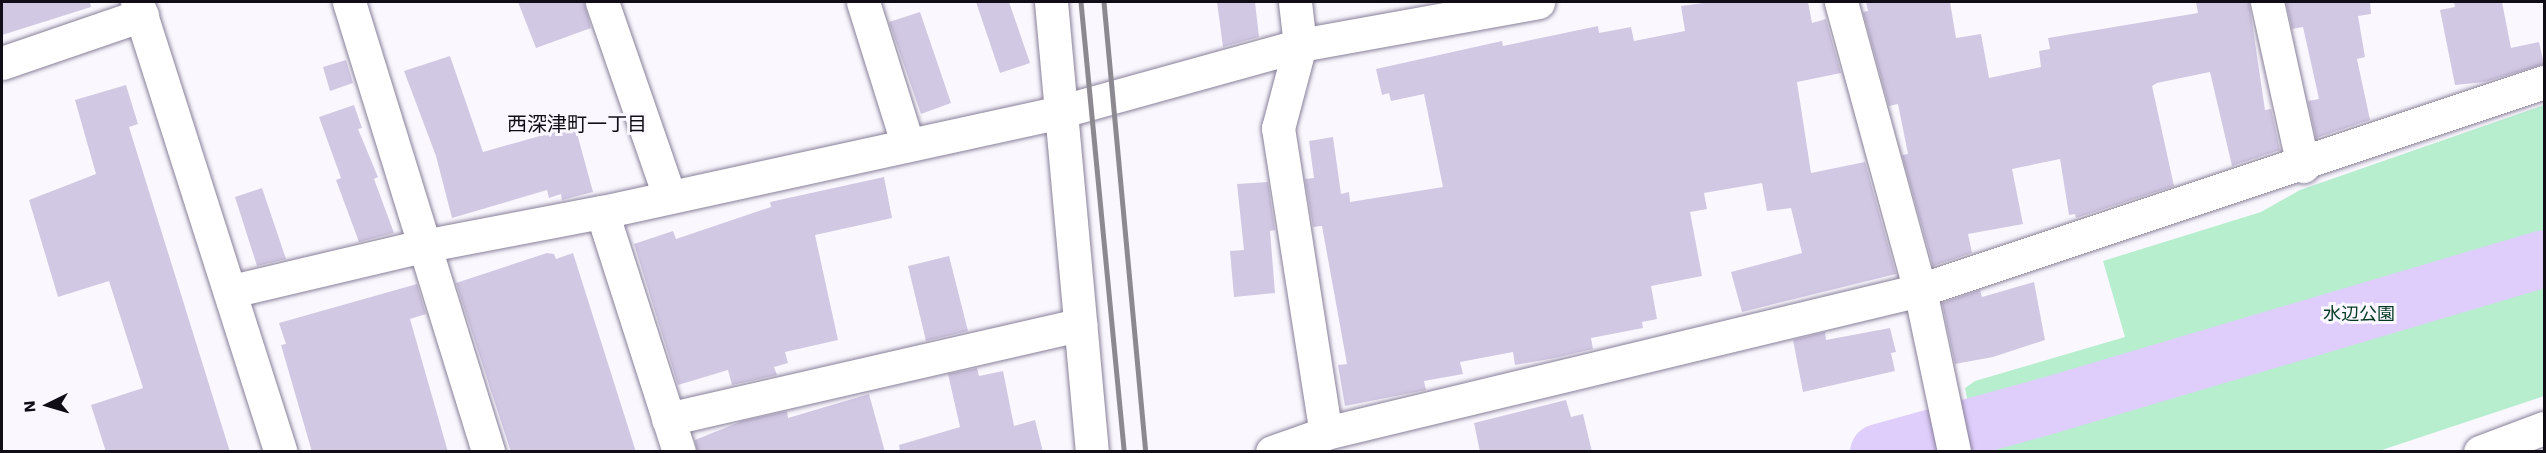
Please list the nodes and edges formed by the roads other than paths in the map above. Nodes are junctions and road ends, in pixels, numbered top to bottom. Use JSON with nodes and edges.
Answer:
{"nodes":[{"id":1,"x":349,"y":2,"type":"edge"},
{"id":2,"x":602,"y":2,"type":"edge"},
{"id":3,"x":862,"y":2,"type":"edge"},
{"id":4,"x":1051,"y":2,"type":"edge"},
{"id":5,"x":1295,"y":2,"type":"edge"},
{"id":6,"x":1538,"y":2,"type":"edge"},
{"id":7,"x":1841,"y":2,"type":"edge"},
{"id":8,"x":2267,"y":2,"type":"edge"},
{"id":9,"x":140,"y":8,"type":"edge"},
{"id":10,"x":1300,"y":45,"type":"junction"},
{"id":11,"x":2,"y":63,"type":"edge"},
{"id":12,"x":2544,"y":82,"type":"edge"},
{"id":13,"x":1059,"y":112,"type":"junction"},
{"id":14,"x":907,"y":142,"type":"junction"},
{"id":15,"x":2303,"y":166,"type":"junction"},
{"id":16,"x":669,"y":195,"type":"junction"},
{"id":17,"x":602,"y":212,"type":"junction"},
{"id":18,"x":423,"y":246,"type":"junction"},
{"id":19,"x":1920,"y":290,"type":"junction"},
{"id":20,"x":232,"y":291,"type":"junction"},
{"id":21,"x":1080,"y":325,"type":"junction"},
{"id":22,"x":668,"y":419,"type":"junction"},
{"id":23,"x":2544,"y":428,"type":"edge"},
{"id":24,"x":1326,"y":433,"type":"junction"},
{"id":25,"x":281,"y":452,"type":"edge"},
{"id":26,"x":488,"y":452,"type":"edge"},
{"id":27,"x":679,"y":452,"type":"edge"},
{"id":28,"x":1092,"y":452,"type":"edge"},
{"id":29,"x":1272,"y":452,"type":"edge"},
{"id":30,"x":1954,"y":452,"type":"edge"},
{"id":31,"x":2480,"y":452,"type":"edge"}],
"edges":[{"from":1,"to":18,"type":"street"},
{"from":2,"to":16,"type":"street"},
{"from":3,"to":14,"type":"street"},
{"from":4,"to":13,"type":"street"},
{"from":5,"to":10,"type":"street"},
{"from":6,"to":10,"type":"street"},
{"from":7,"to":19,"type":"street"},
{"from":8,"to":15,"type":"street"},
{"from":9,"to":11,"type":"street"},
{"from":9,"to":20,"type":"street"},
{"from":10,"to":13,"type":"street"},
{"from":10,"to":24,"type":"street"},
{"from":12,"to":15,"type":"street"},
{"from":13,"to":14,"type":"street"},
{"from":13,"to":21,"type":"street"},
{"from":14,"to":16,"type":"street"},
{"from":15,"to":19,"type":"street"},
{"from":16,"to":17,"type":"street"},
{"from":17,"to":18,"type":"street"},
{"from":17,"to":22,"type":"street"},
{"from":18,"to":20,"type":"street"},
{"from":18,"to":26,"type":"street"},
{"from":19,"to":24,"type":"street"},
{"from":19,"to":30,"type":"street"},
{"from":20,"to":25,"type":"street"},
{"from":21,"to":22,"type":"street"},
{"from":21,"to":28,"type":"street"},
{"from":22,"to":27,"type":"street"},
{"from":23,"to":31,"type":"street"},
{"from":24,"to":29,"type":"street"}]}
